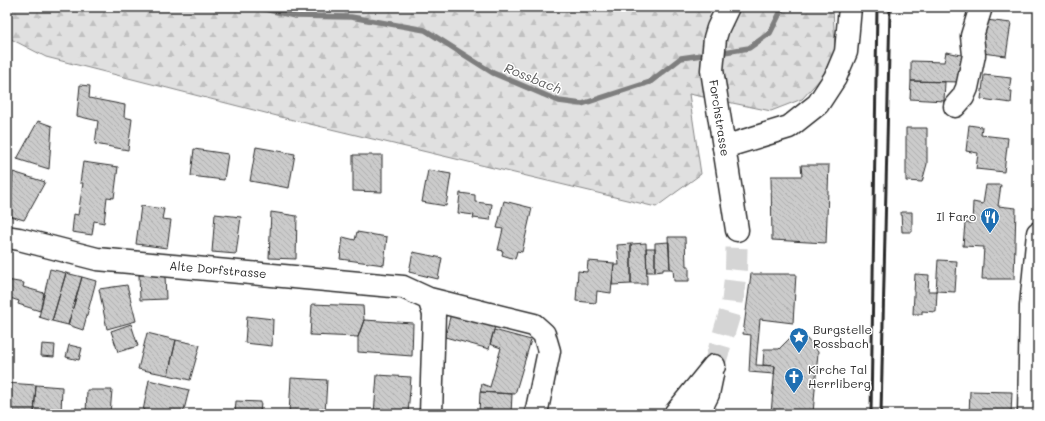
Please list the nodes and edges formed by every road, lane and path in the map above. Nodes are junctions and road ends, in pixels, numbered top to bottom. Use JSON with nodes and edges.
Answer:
{"nodes":[{"id":1,"x":728,"y":7,"type":"edge"},
{"id":2,"x":850,"y":7,"type":"edge"},
{"id":3,"x":981,"y":7,"type":"edge"},
{"id":4,"x":955,"y":106,"type":"dead end"},
{"id":5,"x":724,"y":147,"type":"junction"},
{"id":6,"x":737,"y":230,"type":"tunnel mouth"},
{"id":7,"x":1038,"y":232,"type":"edge"},
{"id":8,"x":7,"y":237,"type":"edge"},
{"id":9,"x":428,"y":299,"type":"junction"},
{"id":10,"x":431,"y":414,"type":"edge"},
{"id":11,"x":536,"y":414,"type":"edge"},
{"id":12,"x":675,"y":414,"type":"edge"},
{"id":13,"x":698,"y":414,"type":"edge"},
{"id":14,"x":1029,"y":414,"type":"edge"}],
"edges":[{"from":1,"to":5,"type":"street","name":"Forchstrasse"},
{"from":2,"to":5,"type":"street"},
{"from":3,"to":4,"type":"street"},
{"from":5,"to":6,"type":"street","name":"Forchstrasse"},
{"from":7,"to":14,"type":"street"},
{"from":8,"to":9,"type":"street","name":"Alte Dorfstrasse"},
{"from":9,"to":10,"type":"street"},
{"from":9,"to":11,"type":"street","name":"Alte Dorfstrasse"},
{"from":12,"to":13,"type":"street"}]}
